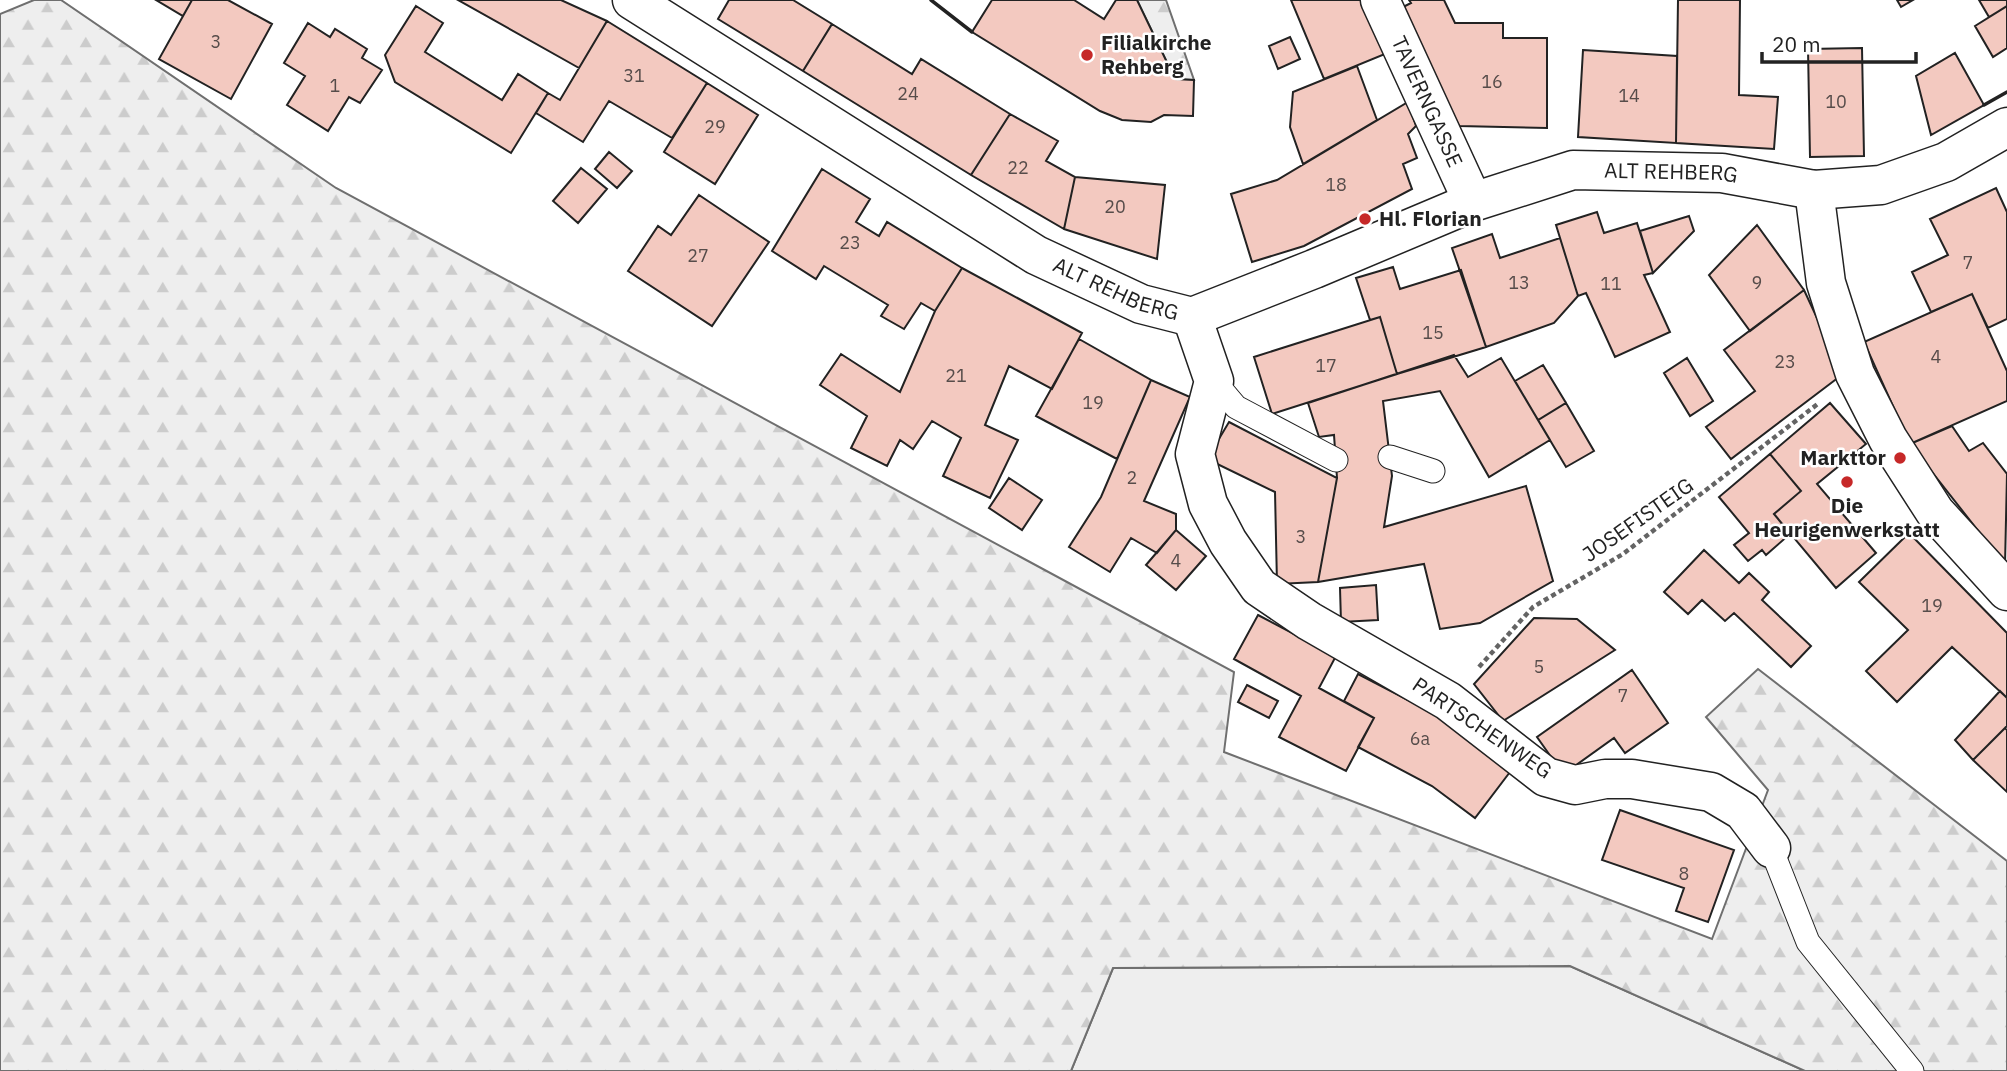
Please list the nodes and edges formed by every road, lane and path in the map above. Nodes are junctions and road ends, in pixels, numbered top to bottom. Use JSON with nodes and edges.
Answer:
{"nodes":[{"id":1,"x":632,"y":0,"type":"edge"},
{"id":2,"x":1380,"y":0,"type":"edge"},
{"id":3,"x":2007,"y":127,"type":"edge"},
{"id":4,"x":1814,"y":190,"type":"junction"},
{"id":5,"x":1473,"y":202,"type":"junction"},
{"id":6,"x":1192,"y":317,"type":"junction"},
{"id":7,"x":1856,"y":374,"type":"junction"},
{"id":8,"x":1214,"y":381,"type":"junction"},
{"id":9,"x":1391,"y":457,"type":"dead end"},
{"id":10,"x":1336,"y":460,"type":"dead end"},
{"id":11,"x":1433,"y":471,"type":"dead end"},
{"id":12,"x":2007,"y":591,"type":"edge"},
{"id":13,"x":1448,"y":701,"type":"junction"},
{"id":14,"x":1771,"y":848,"type":"joint"},
{"id":15,"x":1912,"y":1071,"type":"edge"}],
"edges":[{"from":1,"to":6,"type":"street","name":"ALT REHBERG"},
{"from":2,"to":5,"type":"street","name":"TAVERNGASSE"},
{"from":3,"to":4,"type":"street","name":"ALT REHBERG"},
{"from":4,"to":5,"type":"street","name":"ALT REHBERG"},
{"from":4,"to":7,"type":"street"},
{"from":5,"to":6,"type":"street","name":"ALT REHBERG"},
{"from":6,"to":8,"type":"street"},
{"from":7,"to":12,"type":"street"},
{"from":7,"to":13,"type":"path","name":"JOSEFISTEIG"},
{"from":8,"to":10,"type":"lane"},
{"from":8,"to":13,"type":"street","name":"PARTSCHENWEG"},
{"from":9,"to":11,"type":"lane"},
{"from":13,"to":14,"type":"street","name":"PARTSCHENWEG"},
{"from":14,"to":15,"type":"lane","name":"PARTSCHENWEG"}]}
